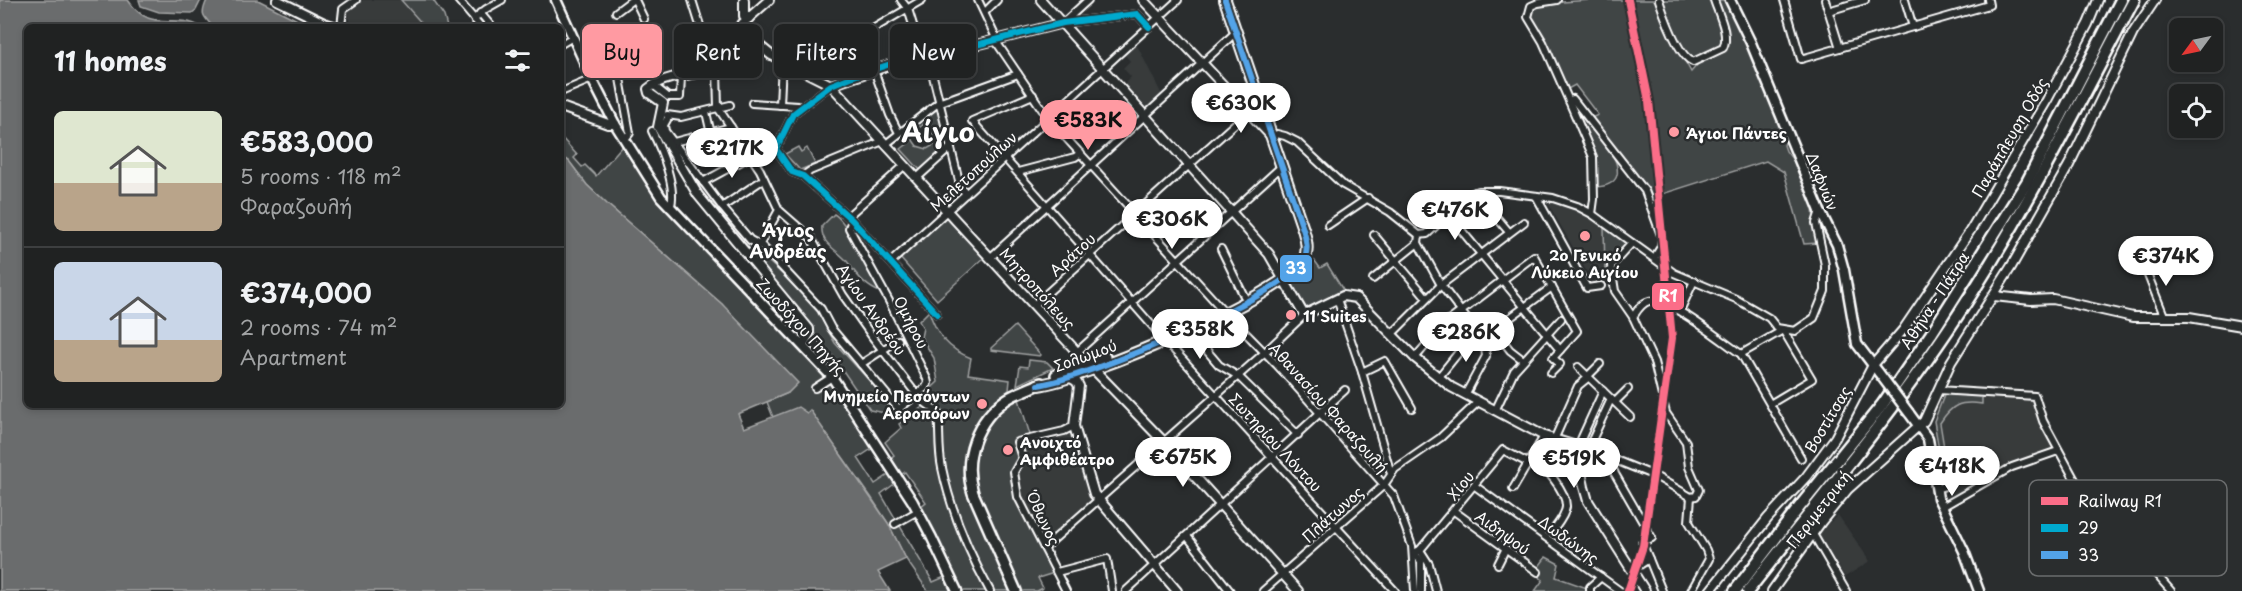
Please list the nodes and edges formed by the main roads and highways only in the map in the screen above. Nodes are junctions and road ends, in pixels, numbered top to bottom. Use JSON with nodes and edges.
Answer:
{"nodes":[{"id":1,"x":556,"y":0,"type":"edge"},
{"id":2,"x":1225,"y":0,"type":"edge"},
{"id":3,"x":1731,"y":0,"type":"edge"},
{"id":4,"x":2121,"y":0,"type":"edge"},
{"id":5,"x":2133,"y":0,"type":"edge"},
{"id":6,"x":1283,"y":279,"type":"junction"},
{"id":7,"x":1222,"y":310,"type":"junction"},
{"id":8,"x":957,"y":591,"type":"edge"},
{"id":9,"x":1016,"y":591,"type":"edge"},
{"id":10,"x":1735,"y":591,"type":"edge"},
{"id":11,"x":1748,"y":591,"type":"edge"},
{"id":12,"x":1979,"y":591,"type":"edge"}],
"edges":[{"from":1,"to":8,"type":"main road","name":"Ζωοδόχου Πηγής"},
{"from":2,"to":6,"type":"main road","name":"Σολωμού"},
{"from":3,"to":12,"type":"main road","name":"Δαφνών","bridge":true},
{"from":4,"to":10,"type":"highway","name":"Αθήνα - Πάτρα"},
{"from":5,"to":11,"type":"highway","name":"Αθήνα - Πάτρα"},
{"from":6,"to":7,"type":"main road","name":"Σολωμού"},
{"from":6,"to":7,"type":"main road","name":"Σολωμού"},
{"from":7,"to":9,"type":"main road","name":"Σολωμού"}]}
